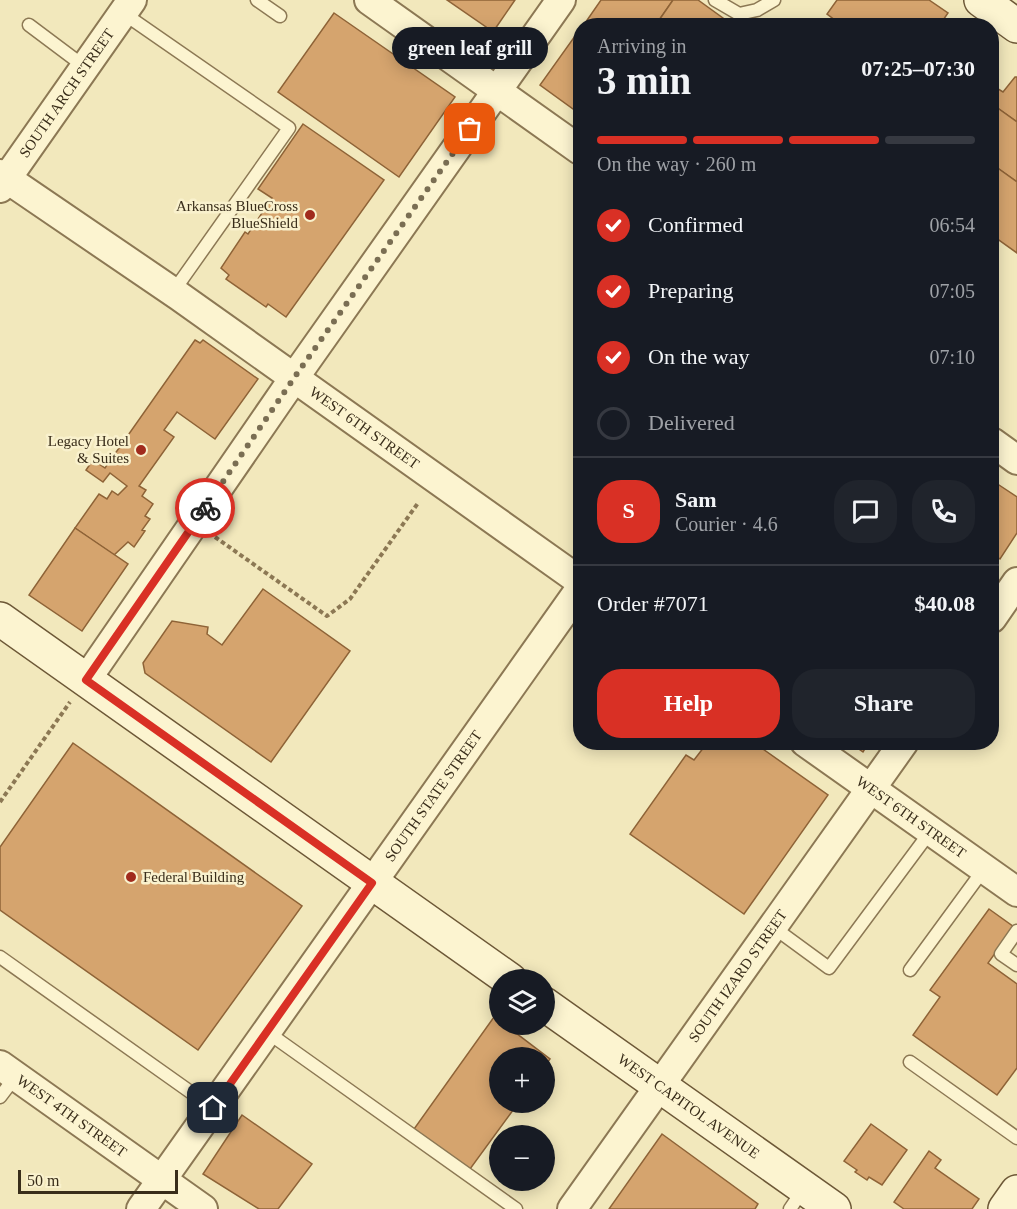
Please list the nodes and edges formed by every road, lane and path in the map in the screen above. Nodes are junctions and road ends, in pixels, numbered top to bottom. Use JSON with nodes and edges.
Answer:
{"nodes":[{"id":1,"x":257,"y":0,"type":"edge"},
{"id":2,"x":369,"y":0,"type":"edge"},
{"id":3,"x":561,"y":0,"type":"edge"},
{"id":4,"x":715,"y":0,"type":"edge"},
{"id":5,"x":774,"y":0,"type":"edge"},
{"id":6,"x":128,"y":6,"type":"edge"},
{"id":7,"x":280,"y":16,"type":"dead end"},
{"id":8,"x":29,"y":24,"type":"dead end"},
{"id":9,"x":85,"y":67,"type":"junction"},
{"id":10,"x":497,"y":91,"type":"junction"},
{"id":11,"x":573,"y":145,"type":"edge"},
{"id":12,"x":2,"y":180,"type":"edge"},
{"id":13,"x":173,"y":292,"type":"junction"},
{"id":14,"x":294,"y":378,"type":"junction"},
{"id":15,"x":999,"y":447,"type":"edge"},
{"id":16,"x":1017,"y":460,"type":"edge"},
{"id":17,"x":418,"y":503,"type":"dead end"},
{"id":18,"x":215,"y":537,"type":"dead end"},
{"id":19,"x":573,"y":576,"type":"edge"},
{"id":20,"x":1017,"y":582,"type":"edge"},
{"id":21,"x":573,"y":599,"type":"edge"},
{"id":22,"x":999,"y":608,"type":"edge"},
{"id":23,"x":0,"y":619,"type":"edge"},
{"id":24,"x":86,"y":680,"type":"junction"},
{"id":25,"x":815,"y":750,"type":"edge"},
{"id":26,"x":898,"y":750,"type":"edge"},
{"id":27,"x":870,"y":790,"type":"junction"},
{"id":28,"x":0,"y":802,"type":"edge"},
{"id":29,"x":930,"y":832,"type":"junction"},
{"id":30,"x":984,"y":869,"type":"junction"},
{"id":31,"x":372,"y":883,"type":"junction"},
{"id":32,"x":1017,"y":892,"type":"edge"},
{"id":33,"x":773,"y":927,"type":"junction"},
{"id":34,"x":1017,"y":931,"type":"edge"},
{"id":35,"x":0,"y":957,"type":"edge"},
{"id":36,"x":1017,"y":965,"type":"edge"},
{"id":37,"x":494,"y":969,"type":"edge"},
{"id":38,"x":910,"y":970,"type":"dead end"},
{"id":39,"x":555,"y":1012,"type":"edge"},
{"id":40,"x":267,"y":1032,"type":"junction"},
{"id":41,"x":910,"y":1062,"type":"dead end"},
{"id":42,"x":5,"y":1080,"type":"edge"},
{"id":43,"x":660,"y":1085,"type":"junction"},
{"id":44,"x":213,"y":1108,"type":"junction"},
{"id":45,"x":1017,"y":1138,"type":"edge"},
{"id":46,"x":162,"y":1180,"type":"junction"},
{"id":47,"x":1017,"y":1192,"type":"edge"},
{"id":48,"x":797,"y":1199,"type":"edge"},
{"id":49,"x":141,"y":1209,"type":"edge"},
{"id":50,"x":203,"y":1209,"type":"edge"},
{"id":51,"x":516,"y":1209,"type":"edge"},
{"id":52,"x":572,"y":1209,"type":"edge"},
{"id":53,"x":834,"y":1209,"type":"edge"},
{"id":54,"x":1005,"y":1209,"type":"edge"}],
"edges":[{"from":1,"to":7,"type":"lane"},
{"from":2,"to":10,"type":"street"},
{"from":3,"to":10,"type":"street"},
{"from":4,"to":5,"type":"lane"},
{"from":6,"to":9,"type":"street","name":"SOUTH ARCH STREET"},
{"from":6,"to":13,"type":"lane"},
{"from":8,"to":9,"type":"lane"},
{"from":9,"to":12,"type":"street","name":"SOUTH ARCH STREET"},
{"from":10,"to":11,"type":"street"},
{"from":10,"to":14,"type":"street"},
{"from":12,"to":13,"type":"street","name":"WEST 6TH STREET"},
{"from":13,"to":14,"type":"street","name":"WEST 6TH STREET"},
{"from":14,"to":19,"type":"street","name":"WEST 6TH STREET"},
{"from":14,"to":24,"type":"street"},
{"from":15,"to":16,"type":"street"},
{"from":17,"to":18,"type":"path"},
{"from":20,"to":22,"type":"street"},
{"from":21,"to":31,"type":"street","name":"SOUTH STATE STREET"},
{"from":23,"to":24,"type":"main road"},
{"from":24,"to":28,"type":"path"},
{"from":24,"to":31,"type":"main road"},
{"from":25,"to":27,"type":"street","name":"WEST 6TH STREET"},
{"from":26,"to":27,"type":"street","name":"SOUTH IZARD STREET"},
{"from":27,"to":29,"type":"street","name":"WEST 6TH STREET"},
{"from":27,"to":33,"type":"street","name":"SOUTH IZARD STREET"},
{"from":29,"to":30,"type":"street","name":"WEST 6TH STREET"},
{"from":29,"to":33,"type":"lane"},
{"from":30,"to":32,"type":"street","name":"WEST 6TH STREET"},
{"from":30,"to":38,"type":"lane"},
{"from":31,"to":37,"type":"main road"},
{"from":31,"to":40,"type":"street","name":"SOUTH STATE STREET"},
{"from":33,"to":43,"type":"street","name":"SOUTH IZARD STREET"},
{"from":34,"to":36,"type":"lane"},
{"from":35,"to":44,"type":"lane"},
{"from":39,"to":43,"type":"main road","name":"WEST CAPITOL AVENUE"},
{"from":40,"to":44,"type":"street","name":"SOUTH STATE STREET"},
{"from":40,"to":51,"type":"lane"},
{"from":41,"to":45,"type":"lane"},
{"from":42,"to":46,"type":"street","name":"WEST 4TH STREET"},
{"from":43,"to":48,"type":"main road","name":"WEST CAPITOL AVENUE"},
{"from":43,"to":52,"type":"street","name":"SOUTH IZARD STREET"},
{"from":44,"to":46,"type":"street","name":"SOUTH STATE STREET"},
{"from":46,"to":49,"type":"street","name":"SOUTH STATE STREET"},
{"from":46,"to":50,"type":"street","name":"WEST 4TH STREET"},
{"from":47,"to":54,"type":"main road"},
{"from":48,"to":53,"type":"main road","name":"WEST CAPITOL AVENUE"}]}
